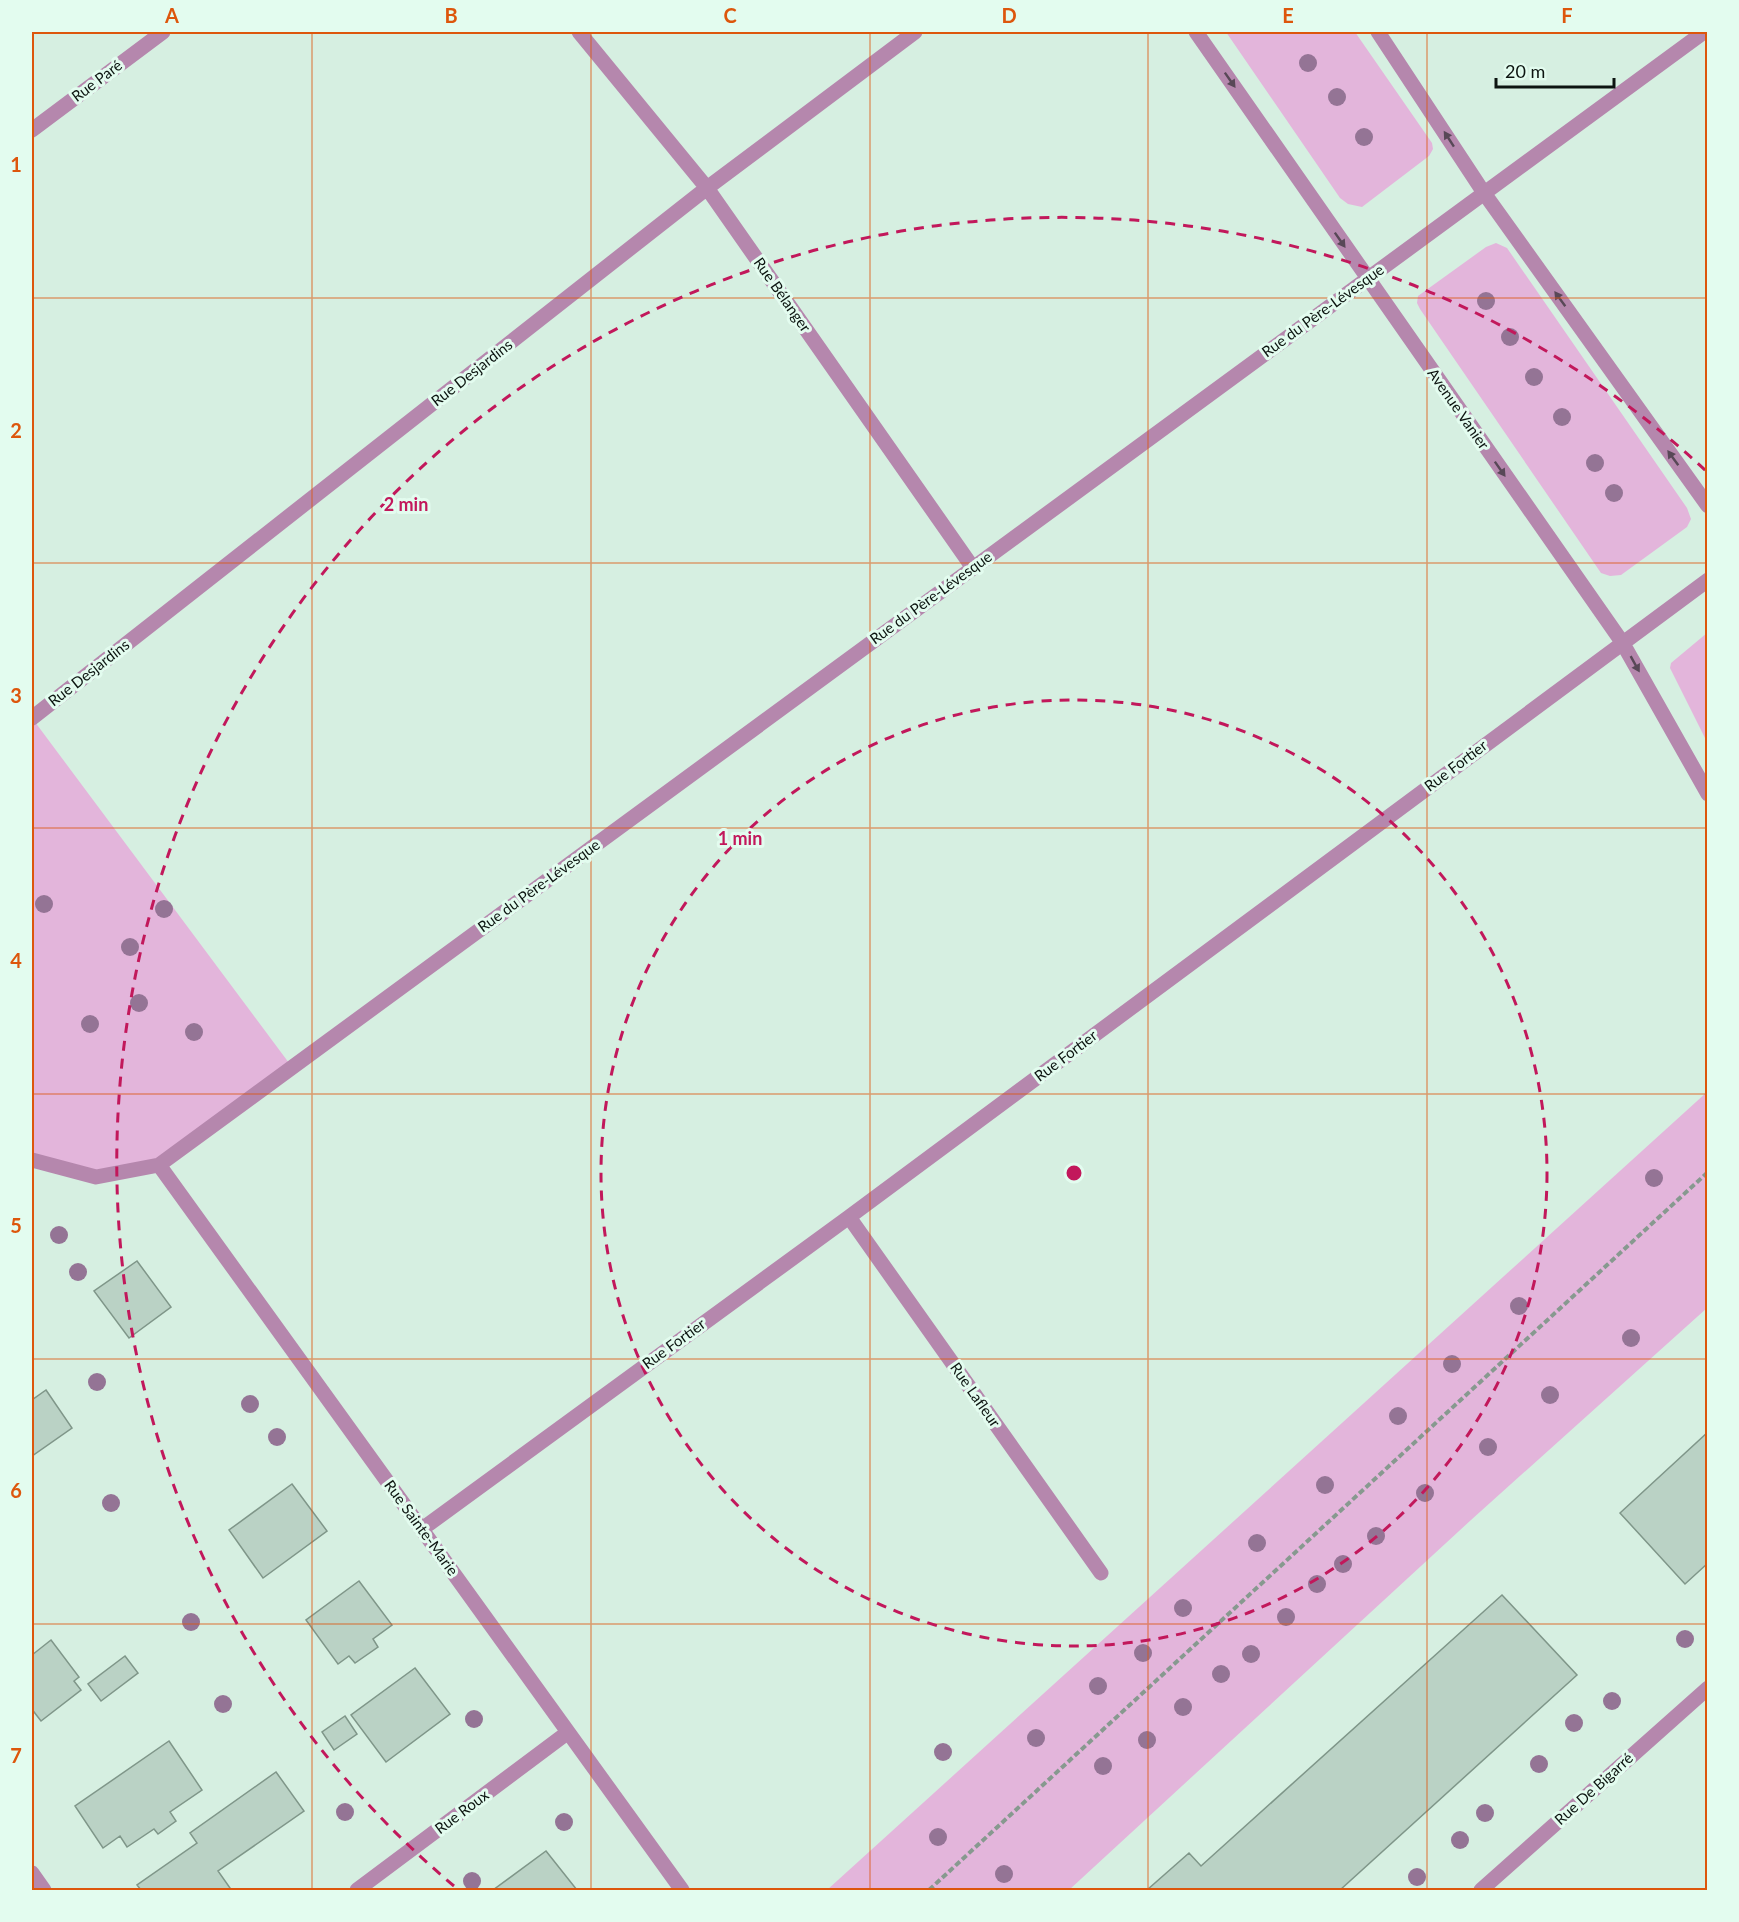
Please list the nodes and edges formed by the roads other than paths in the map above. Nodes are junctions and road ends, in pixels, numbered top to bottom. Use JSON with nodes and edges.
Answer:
{"nodes":[{"id":1,"x":163,"y":32,"type":"edge"},
{"id":2,"x":579,"y":32,"type":"edge"},
{"id":3,"x":915,"y":32,"type":"edge"},
{"id":4,"x":1196,"y":32,"type":"edge"},
{"id":5,"x":1377,"y":32,"type":"edge"},
{"id":6,"x":1704,"y":32,"type":"edge"},
{"id":7,"x":32,"y":130,"type":"edge"},
{"id":8,"x":707,"y":188,"type":"junction"},
{"id":9,"x":1484,"y":193,"type":"junction"},
{"id":10,"x":1367,"y":279,"type":"junction"},
{"id":11,"x":1707,"y":506,"type":"edge"},
{"id":12,"x":973,"y":568,"type":"junction"},
{"id":13,"x":1707,"y":580,"type":"edge"},
{"id":14,"x":1622,"y":642,"type":"junction"},
{"id":15,"x":32,"y":718,"type":"edge"},
{"id":16,"x":1707,"y":794,"type":"edge"},
{"id":17,"x":32,"y":1160,"type":"edge"},
{"id":18,"x":159,"y":1165,"type":"junction"},
{"id":19,"x":849,"y":1217,"type":"junction"},
{"id":20,"x":422,"y":1529,"type":"junction"},
{"id":21,"x":1101,"y":1573,"type":"dead end"},
{"id":22,"x":1707,"y":1688,"type":"edge"},
{"id":23,"x":567,"y":1733,"type":"junction"},
{"id":24,"x":32,"y":1873,"type":"edge"},
{"id":25,"x":44,"y":1890,"type":"edge"},
{"id":26,"x":357,"y":1890,"type":"edge"},
{"id":27,"x":682,"y":1890,"type":"edge"},
{"id":28,"x":1481,"y":1890,"type":"edge"}],
"edges":[{"from":1,"to":7,"type":"street","name":"Rue Paré"},
{"from":2,"to":8,"type":"street","name":"Rue Bélanger"},
{"from":3,"to":8,"type":"street","name":"Rue Desjardins"},
{"from":4,"to":10,"type":"street","name":"Avenue Vanier","one_way":true},
{"from":9,"to":5,"type":"street","one_way":true},
{"from":6,"to":9,"type":"street","name":"Rue du Père-Lévesque"},
{"from":8,"to":12,"type":"street","name":"Rue Bélanger"},
{"from":8,"to":15,"type":"street","name":"Rue Desjardins"},
{"from":9,"to":10,"type":"street","name":"Rue du Père-Lévesque"},
{"from":11,"to":9,"type":"street","one_way":true},
{"from":10,"to":12,"type":"street","name":"Rue du Père-Lévesque"},
{"from":10,"to":14,"type":"street","name":"Avenue Vanier","one_way":true},
{"from":12,"to":18,"type":"street","name":"Rue du Père-Lévesque"},
{"from":13,"to":14,"type":"street","name":"Rue Fortier"},
{"from":14,"to":16,"type":"street","name":"Avenue Vanier","one_way":true},
{"from":14,"to":19,"type":"street","name":"Rue Fortier"},
{"from":17,"to":18,"type":"street"},
{"from":18,"to":20,"type":"street","name":"Rue Sainte-Marie"},
{"from":19,"to":20,"type":"street","name":"Rue Fortier"},
{"from":19,"to":21,"type":"street","name":"Rue Lafleur"},
{"from":20,"to":23,"type":"street","name":"Rue Sainte-Marie"},
{"from":22,"to":28,"type":"street","name":"Rue De Bigarré"},
{"from":23,"to":26,"type":"street","name":"Rue Roux"},
{"from":23,"to":27,"type":"street","name":"Rue Sainte-Marie"},
{"from":24,"to":25,"type":"street"}]}
